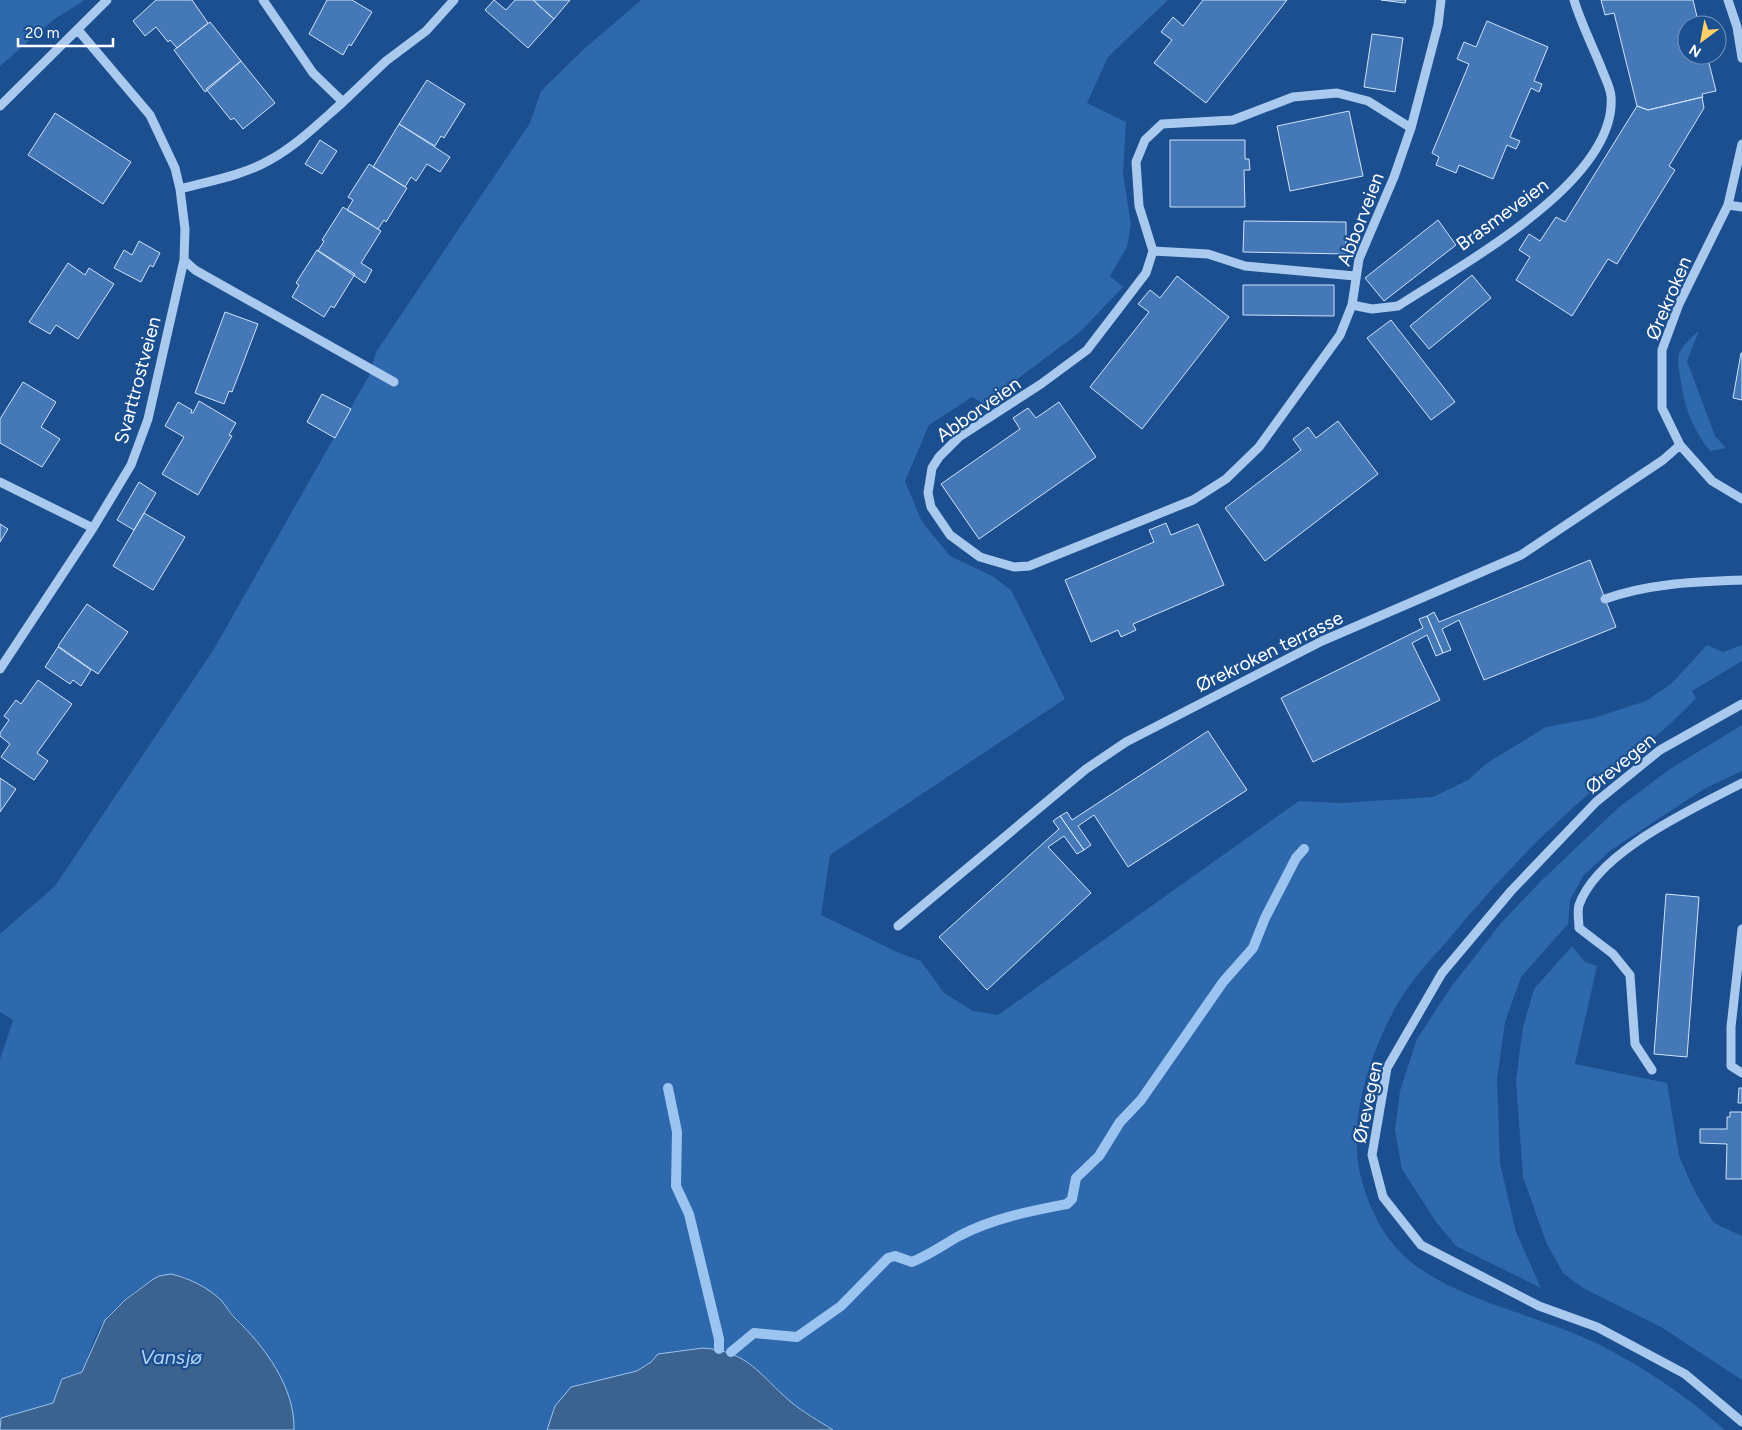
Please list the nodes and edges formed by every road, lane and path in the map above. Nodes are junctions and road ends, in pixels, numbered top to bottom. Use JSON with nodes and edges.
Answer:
{"nodes":[{"id":1,"x":107,"y":0,"type":"edge"},
{"id":2,"x":262,"y":0,"type":"edge"},
{"id":3,"x":454,"y":0,"type":"edge"},
{"id":4,"x":1442,"y":0,"type":"edge"},
{"id":5,"x":1574,"y":0,"type":"edge"},
{"id":6,"x":1728,"y":0,"type":"edge"},
{"id":7,"x":78,"y":30,"type":"junction"},
{"id":8,"x":1742,"y":58,"type":"edge"},
{"id":9,"x":343,"y":102,"type":"junction"},
{"id":10,"x":0,"y":106,"type":"edge"},
{"id":11,"x":1411,"y":128,"type":"junction"},
{"id":12,"x":1742,"y":144,"type":"edge"},
{"id":13,"x":180,"y":189,"type":"junction"},
{"id":14,"x":1728,"y":205,"type":"junction"},
{"id":15,"x":1742,"y":207,"type":"edge"},
{"id":16,"x":1153,"y":251,"type":"junction"},
{"id":17,"x":184,"y":260,"type":"junction"},
{"id":18,"x":1355,"y":276,"type":"junction"},
{"id":19,"x":1352,"y":305,"type":"junction"},
{"id":20,"x":394,"y":382,"type":"dead end"},
{"id":21,"x":1680,"y":445,"type":"junction"},
{"id":22,"x":0,"y":482,"type":"edge"},
{"id":23,"x":1742,"y":499,"type":"edge"},
{"id":24,"x":93,"y":528,"type":"junction"},
{"id":25,"x":1742,"y":580,"type":"edge"},
{"id":26,"x":1605,"y":598,"type":"dead end"},
{"id":27,"x":0,"y":670,"type":"edge"},
{"id":28,"x":1742,"y":704,"type":"edge"},
{"id":29,"x":1742,"y":783,"type":"edge"},
{"id":30,"x":898,"y":926,"type":"dead end"},
{"id":31,"x":1742,"y":928,"type":"edge"},
{"id":32,"x":1652,"y":1070,"type":"dead end"},
{"id":33,"x":1742,"y":1073,"type":"edge"},
{"id":34,"x":1742,"y":1422,"type":"edge"}],
"edges":[{"from":1,"to":7,"type":"street"},
{"from":2,"to":9,"type":"street"},
{"from":3,"to":9,"type":"street"},
{"from":4,"to":11,"type":"street","name":"Abborveien"},
{"from":5,"to":19,"type":"street","name":"Brasmeveien"},
{"from":6,"to":8,"type":"street"},
{"from":7,"to":10,"type":"street"},
{"from":7,"to":13,"type":"street","name":"Svarttrostveien"},
{"from":9,"to":13,"type":"street"},
{"from":11,"to":16,"type":"street"},
{"from":11,"to":18,"type":"street","name":"Abborveien"},
{"from":12,"to":14,"type":"street","name":"Ørekroken"},
{"from":13,"to":17,"type":"street","name":"Svarttrostveien"},
{"from":14,"to":15,"type":"street"},
{"from":14,"to":21,"type":"street","name":"Ørekroken"},
{"from":16,"to":18,"type":"street"},
{"from":16,"to":19,"type":"street","name":"Abborveien"},
{"from":17,"to":20,"type":"street"},
{"from":17,"to":24,"type":"street","name":"Svarttrostveien"},
{"from":18,"to":19,"type":"street","name":"Abborveien"},
{"from":21,"to":23,"type":"street","name":"Ørekroken"},
{"from":21,"to":30,"type":"street","name":"Ørekroken terrasse"},
{"from":22,"to":24,"type":"street"},
{"from":24,"to":27,"type":"street","name":"Svarttrostveien"},
{"from":25,"to":26,"type":"street"},
{"from":28,"to":34,"type":"street","name":"Ørevegen"},
{"from":29,"to":32,"type":"street"},
{"from":31,"to":33,"type":"street"}]}
